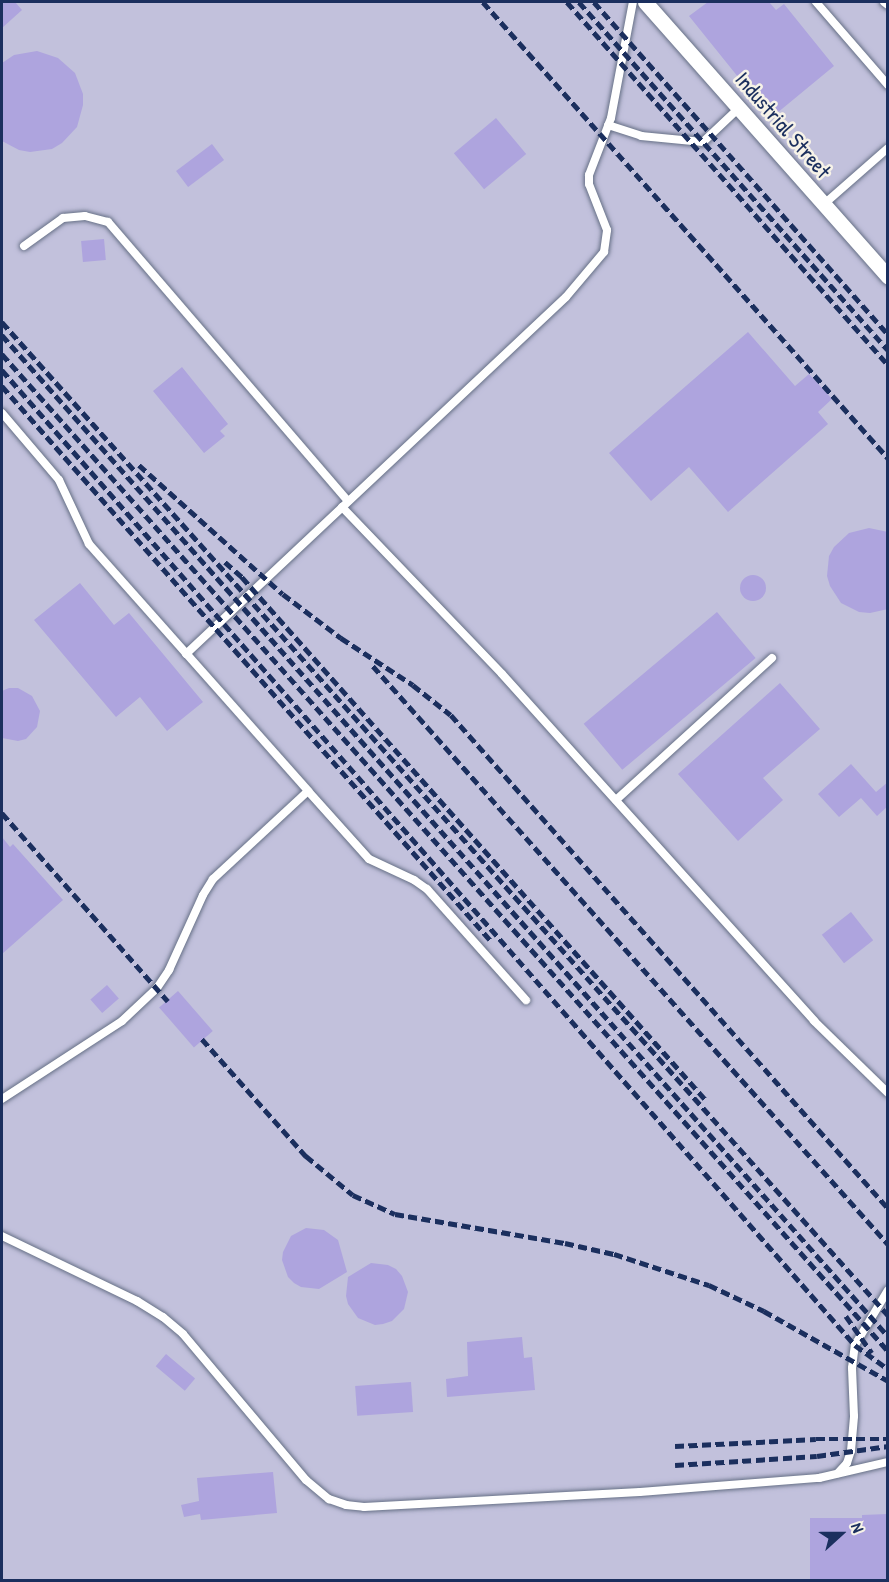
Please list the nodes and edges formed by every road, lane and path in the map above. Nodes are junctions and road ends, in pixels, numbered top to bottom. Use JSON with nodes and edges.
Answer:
{"nodes":[{"id":1,"x":633,"y":2,"type":"edge"},
{"id":2,"x":645,"y":2,"type":"edge"},
{"id":3,"x":816,"y":2,"type":"edge"},
{"id":4,"x":884,"y":2,"type":"edge"},
{"id":5,"x":888,"y":5,"type":"edge"},
{"id":6,"x":888,"y":85,"type":"edge"},
{"id":7,"x":738,"y":108,"type":"junction"},
{"id":8,"x":608,"y":125,"type":"junction"},
{"id":9,"x":886,"y":154,"type":"edge"},
{"id":10,"x":823,"y":205,"type":"junction"},
{"id":11,"x":24,"y":246,"type":"dead end"},
{"id":12,"x":888,"y":277,"type":"edge"},
{"id":13,"x":2,"y":413,"type":"edge"},
{"id":14,"x":345,"y":504,"type":"junction"},
{"id":15,"x":186,"y":654,"type":"junction"},
{"id":16,"x":772,"y":658,"type":"dead end"},
{"id":17,"x":308,"y":791,"type":"junction"},
{"id":18,"x":616,"y":800,"type":"junction"},
{"id":19,"x":526,"y":1000,"type":"dead end"},
{"id":20,"x":888,"y":1094,"type":"edge"},
{"id":21,"x":2,"y":1100,"type":"edge"},
{"id":22,"x":2,"y":1236,"type":"edge"},
{"id":23,"x":888,"y":1290,"type":"edge"},
{"id":24,"x":888,"y":1462,"type":"edge"},
{"id":25,"x":838,"y":1473,"type":"junction"}],
"edges":[{"from":1,"to":8,"type":"lane"},
{"from":2,"to":7,"type":"street","name":"Industrial Street"},
{"from":3,"to":6,"type":"lane"},
{"from":4,"to":5,"type":"lane"},
{"from":7,"to":8,"type":"lane"},
{"from":7,"to":10,"type":"street","name":"Industrial Street"},
{"from":8,"to":14,"type":"lane"},
{"from":9,"to":10,"type":"lane"},
{"from":10,"to":12,"type":"street","name":"Industrial Street"},
{"from":11,"to":14,"type":"lane"},
{"from":13,"to":15,"type":"lane"},
{"from":14,"to":15,"type":"lane"},
{"from":14,"to":18,"type":"lane"},
{"from":15,"to":17,"type":"lane"},
{"from":16,"to":18,"type":"lane"},
{"from":17,"to":19,"type":"lane"},
{"from":17,"to":21,"type":"lane"},
{"from":18,"to":20,"type":"lane"},
{"from":22,"to":25,"type":"lane"},
{"from":23,"to":25,"type":"lane"},
{"from":24,"to":25,"type":"lane"}]}
